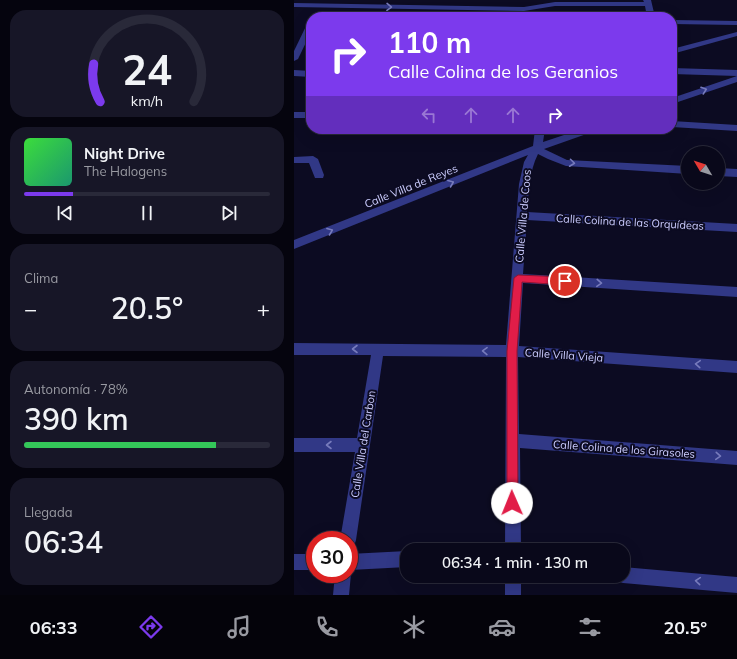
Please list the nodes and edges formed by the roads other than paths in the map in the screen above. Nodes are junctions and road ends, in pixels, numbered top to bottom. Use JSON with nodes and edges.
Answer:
{"nodes":[{"id":1,"x":647,"y":2,"type":"edge"},
{"id":2,"x":541,"y":3,"type":"edge"},
{"id":3,"x":294,"y":5,"type":"edge"},
{"id":4,"x":320,"y":6,"type":"edge"},
{"id":5,"x":650,"y":12,"type":"edge"},
{"id":6,"x":677,"y":22,"type":"edge"},
{"id":7,"x":737,"y":23,"type":"edge"},
{"id":8,"x":737,"y":34,"type":"edge"},
{"id":9,"x":294,"y":36,"type":"edge"},
{"id":10,"x":306,"y":37,"type":"edge"},
{"id":11,"x":306,"y":40,"type":"edge"},
{"id":12,"x":677,"y":51,"type":"edge"},
{"id":13,"x":294,"y":59,"type":"edge"},
{"id":14,"x":677,"y":71,"type":"edge"},
{"id":15,"x":294,"y":73,"type":"edge"},
{"id":16,"x":737,"y":73,"type":"edge"},
{"id":17,"x":306,"y":74,"type":"edge"},
{"id":18,"x":737,"y":79,"type":"edge"},
{"id":19,"x":677,"y":99,"type":"edge"},
{"id":20,"x":294,"y":115,"type":"edge"},
{"id":21,"x":306,"y":115,"type":"edge"},
{"id":22,"x":677,"y":124,"type":"edge"},
{"id":23,"x":737,"y":128,"type":"edge"},
{"id":24,"x":539,"y":134,"type":"edge"},
{"id":25,"x":577,"y":134,"type":"edge"},
{"id":26,"x":536,"y":148,"type":"junction"},
{"id":27,"x":294,"y":160,"type":"edge"},
{"id":28,"x":681,"y":170,"type":"edge"},
{"id":29,"x":725,"y":172,"type":"edge"},
{"id":30,"x":737,"y":173,"type":"edge"},
{"id":31,"x":319,"y":175,"type":"dead end"},
{"id":32,"x":522,"y":216,"type":"junction"},
{"id":33,"x":737,"y":228,"type":"edge"},
{"id":34,"x":294,"y":245,"type":"edge"},
{"id":35,"x":518,"y":278,"type":"junction"},
{"id":36,"x":737,"y":292,"type":"edge"},
{"id":37,"x":294,"y":349,"type":"edge"},
{"id":38,"x":378,"y":349,"type":"junction"},
{"id":39,"x":512,"y":351,"type":"junction"},
{"id":40,"x":737,"y":367,"type":"edge"},
{"id":41,"x":512,"y":440,"type":"junction"},
{"id":42,"x":294,"y":445,"type":"edge"},
{"id":43,"x":363,"y":445,"type":"junction"},
{"id":44,"x":737,"y":458,"type":"edge"},
{"id":45,"x":349,"y":531,"type":"edge"},
{"id":46,"x":513,"y":543,"type":"edge"},
{"id":47,"x":400,"y":559,"type":"edge"},
{"id":48,"x":294,"y":562,"type":"edge"},
{"id":49,"x":306,"y":562,"type":"edge"},
{"id":50,"x":358,"y":562,"type":"edge"},
{"id":51,"x":630,"y":576,"type":"edge"},
{"id":52,"x":342,"y":583,"type":"edge"},
{"id":53,"x":513,"y":583,"type":"edge"},
{"id":54,"x":737,"y":585,"type":"edge"},
{"id":55,"x":341,"y":595,"type":"edge"},
{"id":56,"x":514,"y":595,"type":"edge"}],
"edges":[{"from":1,"to":2,"type":"street"},
{"from":1,"to":5,"type":"street"},
{"from":4,"to":2,"type":"street","one_way":true},
{"from":3,"to":4,"type":"street"},
{"from":6,"to":7,"type":"street"},
{"from":8,"to":12,"type":"street"},
{"from":9,"to":10,"type":"street"},
{"from":11,"to":13,"type":"street"},
{"from":14,"to":16,"type":"street"},
{"from":15,"to":17,"type":"street"},
{"from":19,"to":18,"type":"street","one_way":true},
{"from":20,"to":21,"type":"street"},
{"from":22,"to":23,"type":"street"},
{"from":24,"to":26,"type":"street","name":"Calle Villa de Coos"},
{"from":25,"to":26,"type":"street","name":"Calle Villa de Reyes"},
{"from":26,"to":28,"type":"street","one_way":true},
{"from":26,"to":32,"type":"street","name":"Calle Villa de Coos"},
{"from":34,"to":26,"type":"street","name":"Calle Villa de Reyes","one_way":true},
{"from":27,"to":31,"type":"street"},
{"from":29,"to":30,"type":"street"},
{"from":32,"to":33,"type":"street","name":"Calle Colina de las Orquídeas"},
{"from":32,"to":35,"type":"street","name":"Calle Villa de Coos"},
{"from":35,"to":36,"type":"street","one_way":true},
{"from":35,"to":39,"type":"street","name":"Calle Villa de Coos"},
{"from":38,"to":37,"type":"street","name":"Calle Villa Vieja","one_way":true},
{"from":39,"to":38,"type":"street","name":"Calle Villa Vieja","one_way":true},
{"from":38,"to":43,"type":"street","name":"Calle Villa del Carbon"},
{"from":40,"to":39,"type":"street","name":"Calle Villa Vieja","one_way":true},
{"from":39,"to":41,"type":"street","name":"Calle Villa de Coos"},
{"from":41,"to":44,"type":"street","name":"Calle Colina de los Girasoles","one_way":true},
{"from":41,"to":46,"type":"street","name":"Calle Villa de Coos"},
{"from":43,"to":42,"type":"street","one_way":true},
{"from":43,"to":45,"type":"street","name":"Calle Villa del Carbon"},
{"from":47,"to":50,"type":"street"},
{"from":48,"to":49,"type":"street"},
{"from":54,"to":51,"type":"street","one_way":true},
{"from":52,"to":55,"type":"street"},
{"from":53,"to":56,"type":"street"}]}
